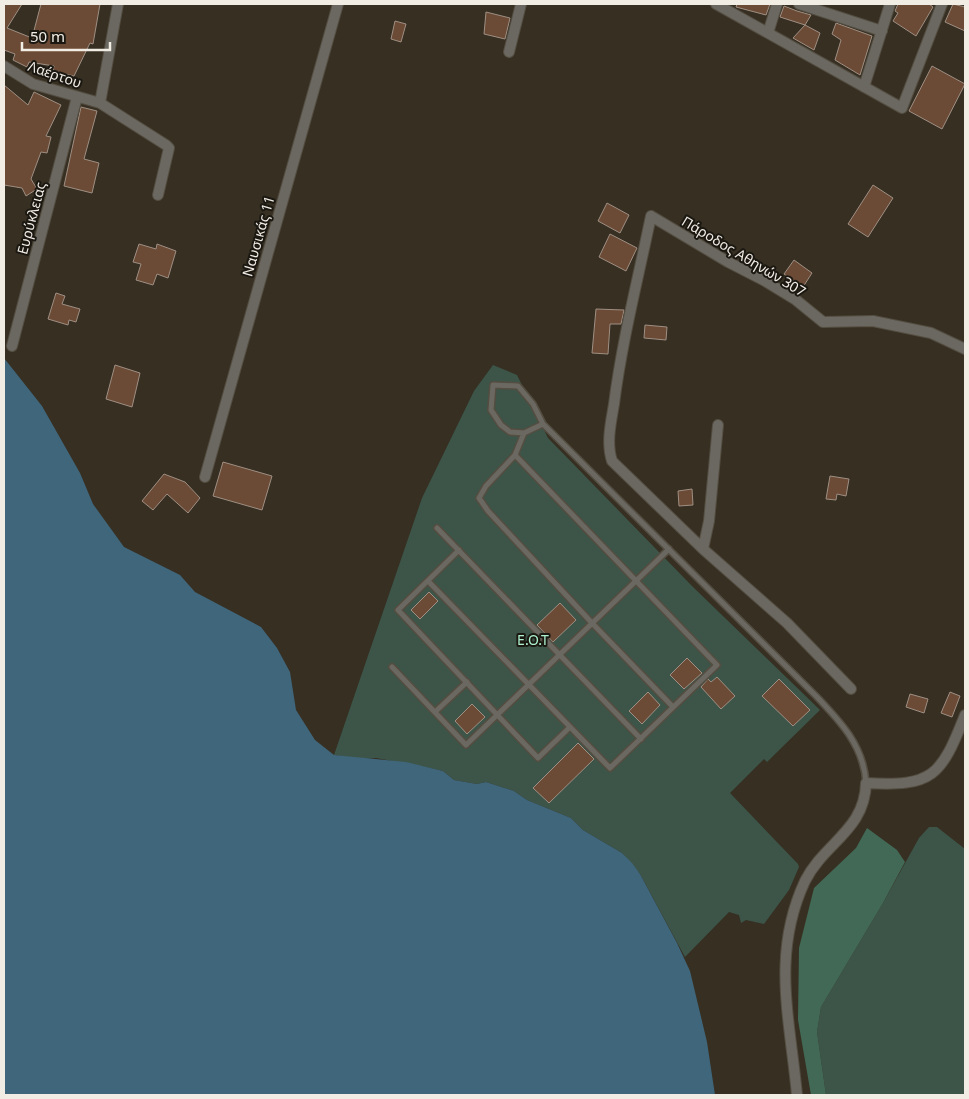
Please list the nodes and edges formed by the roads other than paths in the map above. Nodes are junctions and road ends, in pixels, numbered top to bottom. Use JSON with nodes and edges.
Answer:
{"nodes":[{"id":1,"x":118,"y":4,"type":"edge"},
{"id":2,"x":338,"y":4,"type":"edge"},
{"id":3,"x":520,"y":4,"type":"edge"},
{"id":4,"x":716,"y":4,"type":"edge"},
{"id":5,"x":777,"y":4,"type":"edge"},
{"id":6,"x":799,"y":4,"type":"edge"},
{"id":7,"x":890,"y":4,"type":"edge"},
{"id":8,"x":942,"y":4,"type":"edge"},
{"id":9,"x":882,"y":31,"type":"junction"},
{"id":10,"x":768,"y":33,"type":"junction"},
{"id":11,"x":509,"y":52,"type":"dead end"},
{"id":12,"x":4,"y":66,"type":"edge"},
{"id":13,"x":864,"y":87,"type":"junction"},
{"id":14,"x":77,"y":97,"type":"junction"},
{"id":15,"x":100,"y":103,"type":"junction"},
{"id":16,"x":158,"y":195,"type":"dead end"},
{"id":17,"x":12,"y":346,"type":"dead end"},
{"id":18,"x":965,"y":348,"type":"edge"},
{"id":19,"x":543,"y":424,"type":"junction"},
{"id":20,"x":718,"y":425,"type":"dead end"},
{"id":21,"x":524,"y":433,"type":"junction"},
{"id":22,"x":515,"y":455,"type":"junction"},
{"id":23,"x":205,"y":477,"type":"dead end"},
{"id":24,"x":437,"y":528,"type":"dead end"},
{"id":25,"x":669,"y":549,"type":"junction"},
{"id":26,"x":703,"y":549,"type":"junction"},
{"id":27,"x":459,"y":550,"type":"junction"},
{"id":28,"x":428,"y":581,"type":"junction"},
{"id":29,"x":636,"y":581,"type":"junction"},
{"id":30,"x":592,"y":623,"type":"junction"},
{"id":31,"x":560,"y":654,"type":"junction"},
{"id":32,"x":392,"y":667,"type":"dead end"},
{"id":33,"x":466,"y":682,"type":"junction"},
{"id":34,"x":528,"y":685,"type":"junction"},
{"id":35,"x":851,"y":689,"type":"dead end"},
{"id":36,"x":673,"y":707,"type":"junction"},
{"id":37,"x":435,"y":712,"type":"junction"},
{"id":38,"x":498,"y":714,"type":"junction"},
{"id":39,"x":965,"y":715,"type":"edge"},
{"id":40,"x":570,"y":728,"type":"junction"},
{"id":41,"x":641,"y":739,"type":"junction"},
{"id":42,"x":866,"y":783,"type":"junction"},
{"id":43,"x":797,"y":1095,"type":"edge"}],
"edges":[{"from":1,"to":15,"type":"street"},
{"from":2,"to":23,"type":"street","name":"Ναυσικάς 11"},
{"from":3,"to":11,"type":"street"},
{"from":4,"to":10,"type":"street"},
{"from":5,"to":10,"type":"street"},
{"from":6,"to":9,"type":"street"},
{"from":7,"to":9,"type":"street"},
{"from":8,"to":13,"type":"street"},
{"from":9,"to":13,"type":"street"},
{"from":10,"to":13,"type":"street"},
{"from":12,"to":14,"type":"street","name":"Λαέρτου"},
{"from":14,"to":15,"type":"street","name":"Λαέρτου"},
{"from":14,"to":17,"type":"street","name":"Ευρύκλειας"},
{"from":15,"to":16,"type":"street","name":"Λαέρτου"},
{"from":18,"to":26,"type":"street","name":"Πάροδος Αθηνών 307"},
{"from":19,"to":21,"type":"lane"},
{"from":19,"to":21,"type":"lane"},
{"from":19,"to":25,"type":"lane"},
{"from":20,"to":26,"type":"street"},
{"from":21,"to":22,"type":"lane"},
{"from":22,"to":29,"type":"lane"},
{"from":22,"to":30,"type":"lane"},
{"from":24,"to":27,"type":"lane"},
{"from":25,"to":29,"type":"lane"},
{"from":25,"to":42,"type":"lane"},
{"from":26,"to":35,"type":"street"},
{"from":27,"to":28,"type":"lane"},
{"from":27,"to":31,"type":"lane"},
{"from":28,"to":33,"type":"lane"},
{"from":28,"to":34,"type":"lane"},
{"from":29,"to":30,"type":"lane"},
{"from":29,"to":36,"type":"lane"},
{"from":30,"to":31,"type":"lane"},
{"from":30,"to":36,"type":"lane"},
{"from":31,"to":34,"type":"lane"},
{"from":31,"to":41,"type":"lane"},
{"from":32,"to":37,"type":"lane"},
{"from":33,"to":37,"type":"lane"},
{"from":33,"to":38,"type":"lane"},
{"from":34,"to":38,"type":"lane"},
{"from":34,"to":40,"type":"lane"},
{"from":36,"to":41,"type":"lane"},
{"from":37,"to":38,"type":"lane"},
{"from":38,"to":40,"type":"lane"},
{"from":39,"to":42,"type":"street"},
{"from":40,"to":41,"type":"lane"},
{"from":42,"to":43,"type":"street"}]}
